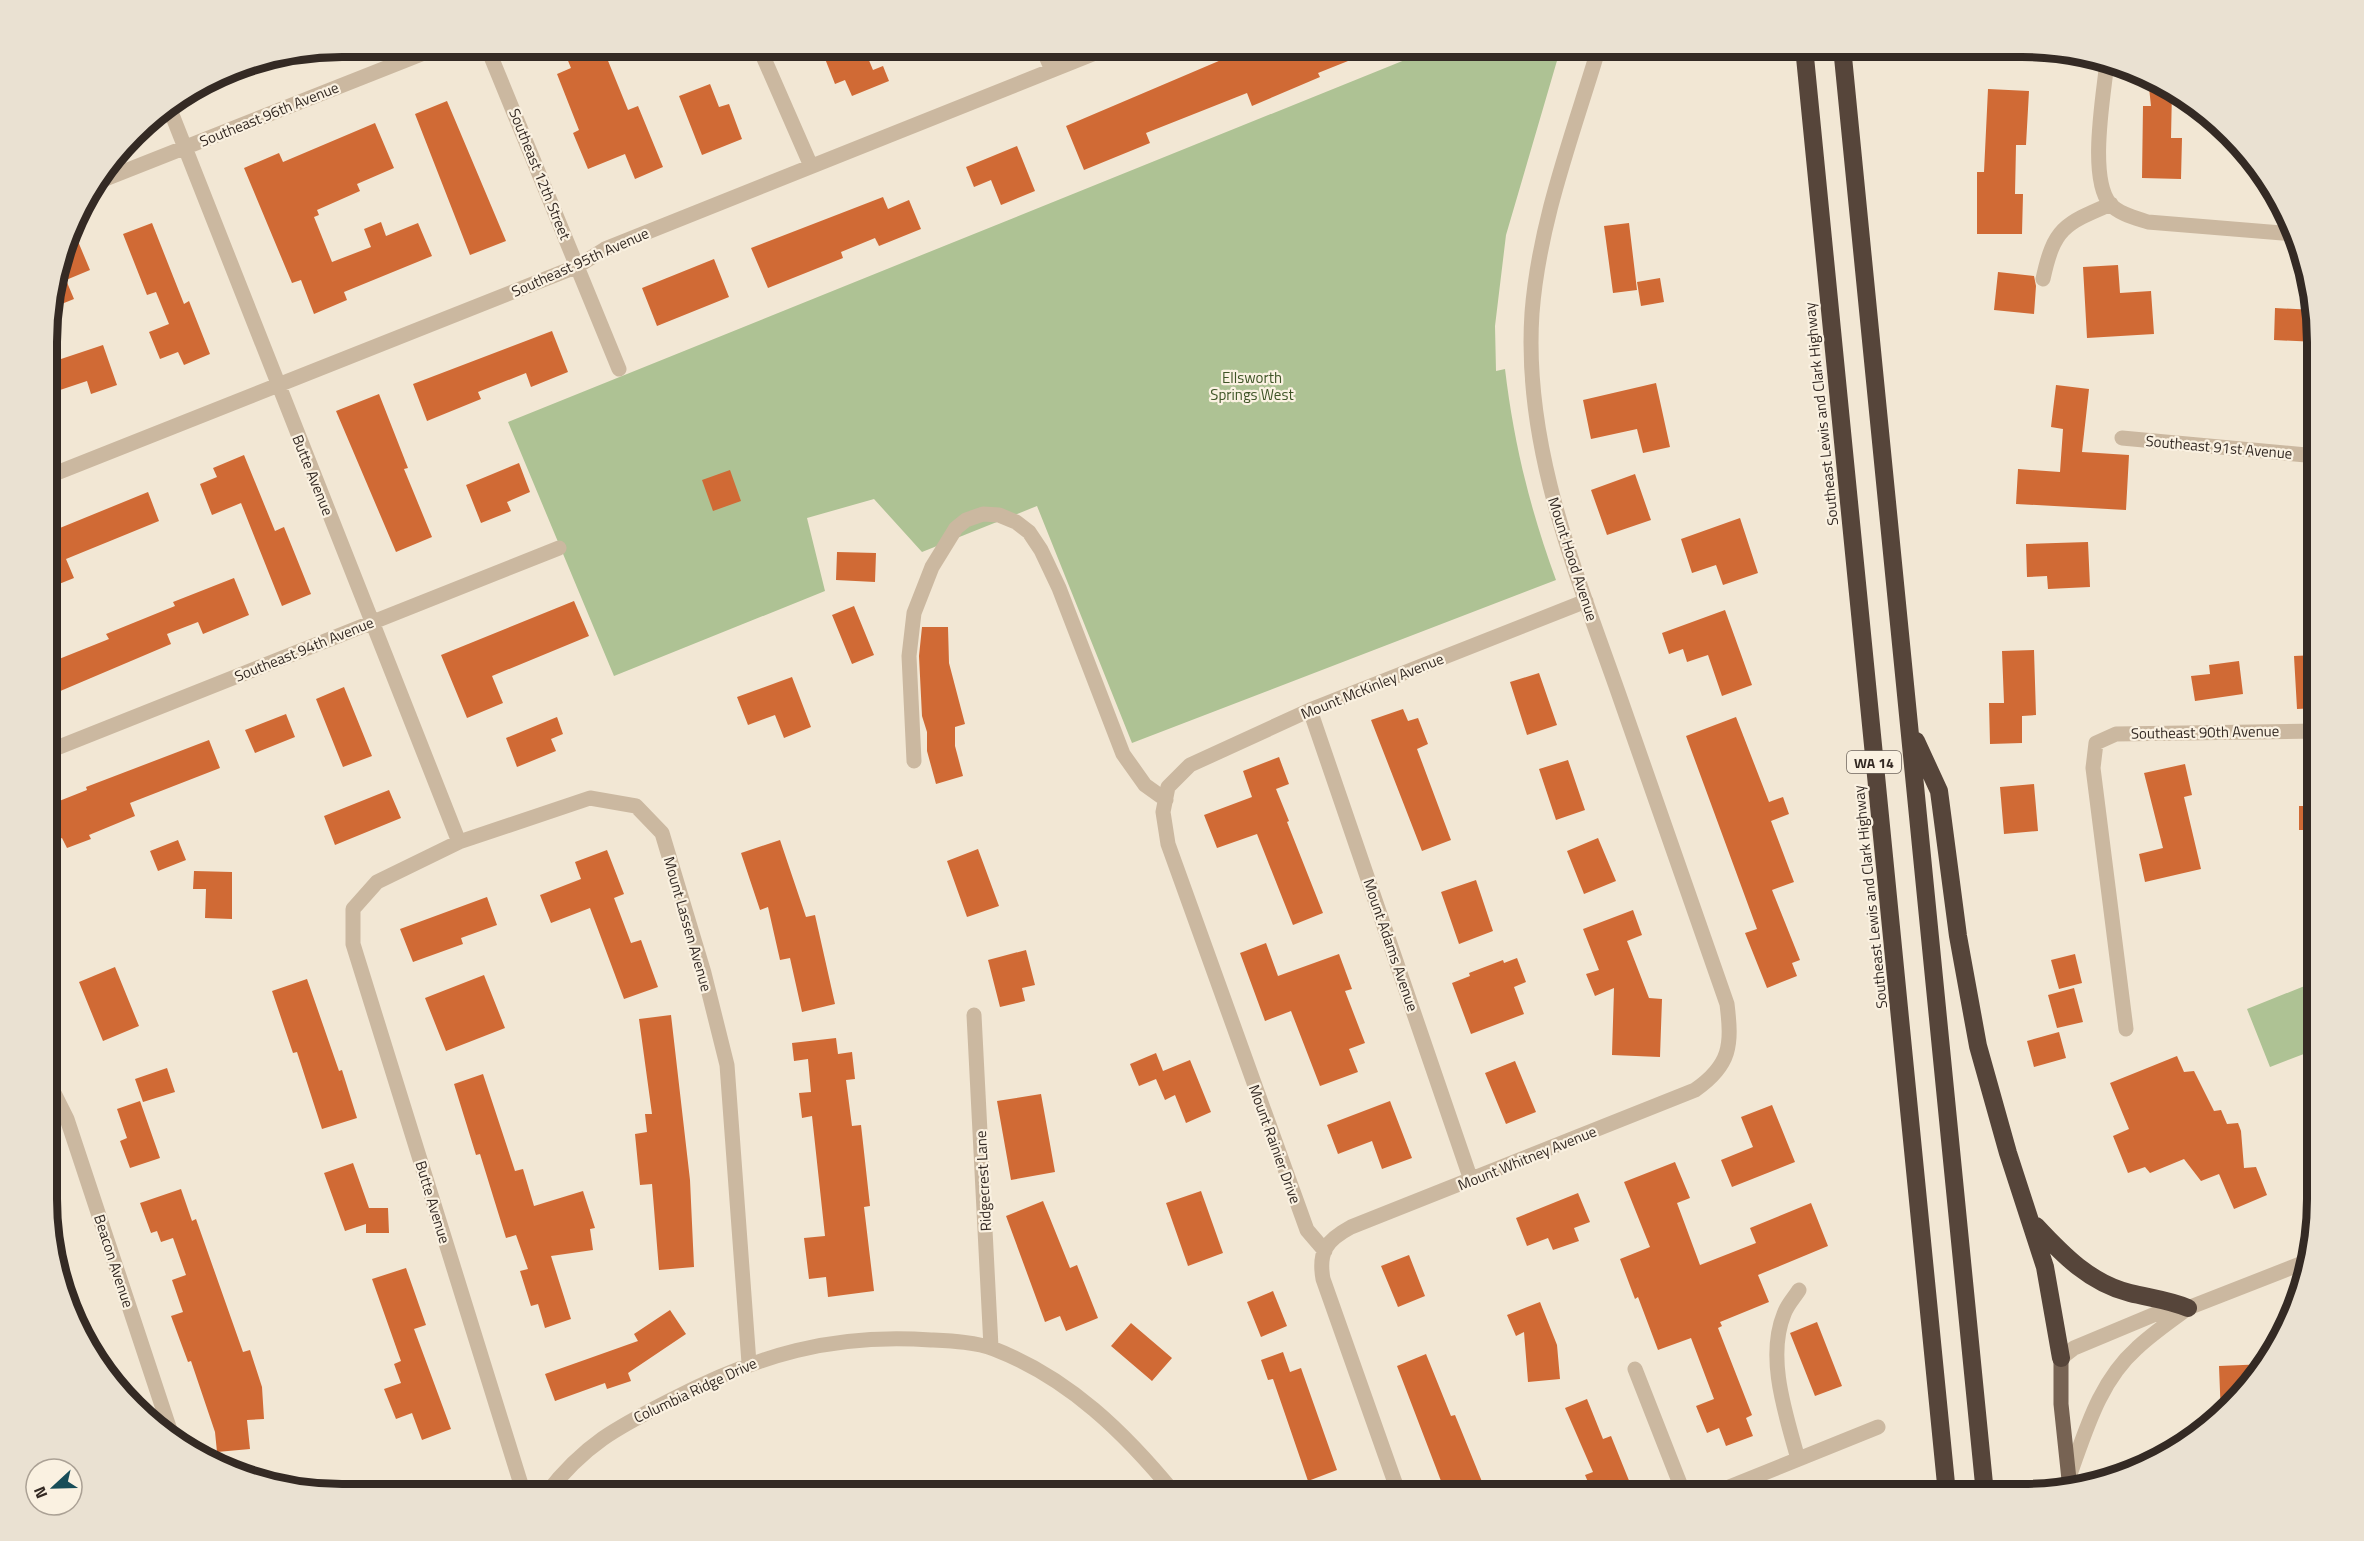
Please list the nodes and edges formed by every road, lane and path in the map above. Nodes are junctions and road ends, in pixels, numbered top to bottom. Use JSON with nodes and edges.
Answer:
{"nodes":[{"id":1,"x":412,"y":57,"type":"edge"},
{"id":2,"x":492,"y":57,"type":"edge"},
{"id":3,"x":764,"y":57,"type":"edge"},
{"id":4,"x":1047,"y":57,"type":"edge"},
{"id":5,"x":1083,"y":57,"type":"edge"},
{"id":6,"x":1596,"y":57,"type":"edge"},
{"id":7,"x":1805,"y":57,"type":"edge"},
{"id":8,"x":1843,"y":57,"type":"edge"},
{"id":9,"x":1052,"y":70,"type":"junction"},
{"id":10,"x":2106,"y":70,"type":"edge"},
{"id":11,"x":172,"y":114,"type":"edge"},
{"id":12,"x":185,"y":148,"type":"junction"},
{"id":13,"x":811,"y":166,"type":"junction"},
{"id":14,"x":110,"y":177,"type":"edge"},
{"id":15,"x":2111,"y":204,"type":"junction"},
{"id":16,"x":2285,"y":233,"type":"edge"},
{"id":17,"x":578,"y":266,"type":"junction"},
{"id":18,"x":2043,"y":279,"type":"dead end"},
{"id":19,"x":619,"y":369,"type":"dead end"},
{"id":20,"x":278,"y":384,"type":"junction"},
{"id":21,"x":2122,"y":438,"type":"dead end"},
{"id":22,"x":2307,"y":455,"type":"edge"},
{"id":23,"x":57,"y":473,"type":"edge"},
{"id":24,"x":559,"y":548,"type":"dead end"},
{"id":25,"x":1586,"y":601,"type":"junction"},
{"id":26,"x":372,"y":621,"type":"junction"},
{"id":27,"x":1310,"y":710,"type":"junction"},
{"id":28,"x":1910,"y":728,"type":"junction"},
{"id":29,"x":2307,"y":731,"type":"edge"},
{"id":30,"x":57,"y":748,"type":"edge"},
{"id":31,"x":914,"y":761,"type":"dead end"},
{"id":32,"x":1167,"y":794,"type":"junction"},
{"id":33,"x":459,"y":842,"type":"junction"},
{"id":34,"x":353,"y":909,"type":"joint"},
{"id":35,"x":974,"y":1015,"type":"dead end"},
{"id":36,"x":2126,"y":1029,"type":"dead end"},
{"id":37,"x":1726,"y":1059,"type":"joint"},
{"id":38,"x":57,"y":1099,"type":"edge"},
{"id":39,"x":1471,"y":1180,"type":"junction"},
{"id":40,"x":2032,"y":1222,"type":"junction"},
{"id":41,"x":1324,"y":1251,"type":"junction"},
{"id":42,"x":2299,"y":1264,"type":"edge"},
{"id":43,"x":1799,"y":1290,"type":"dead end"},
{"id":44,"x":2188,"y":1308,"type":"junction"},
{"id":45,"x":991,"y":1347,"type":"junction"},
{"id":46,"x":2061,"y":1358,"type":"junction"},
{"id":47,"x":749,"y":1363,"type":"junction"},
{"id":48,"x":1635,"y":1370,"type":"dead end"},
{"id":49,"x":168,"y":1424,"type":"edge"},
{"id":50,"x":1878,"y":1427,"type":"dead end"},
{"id":51,"x":1798,"y":1460,"type":"junction"},
{"id":52,"x":2070,"y":1480,"type":"edge"},
{"id":53,"x":2071,"y":1480,"type":"edge"},
{"id":54,"x":521,"y":1484,"type":"edge"},
{"id":55,"x":555,"y":1484,"type":"edge"},
{"id":56,"x":1167,"y":1484,"type":"edge"},
{"id":57,"x":1395,"y":1484,"type":"edge"},
{"id":58,"x":1680,"y":1484,"type":"edge"},
{"id":59,"x":1737,"y":1484,"type":"edge"},
{"id":60,"x":1945,"y":1484,"type":"edge"},
{"id":61,"x":1984,"y":1484,"type":"edge"}],
"edges":[{"from":1,"to":12,"type":"street","name":"Southeast 96th Avenue"},
{"from":2,"to":17,"type":"street","name":"Southeast 12th Street"},
{"from":3,"to":13,"type":"street"},
{"from":4,"to":9,"type":"street"},
{"from":5,"to":9,"type":"street","name":"Southeast 95th Avenue"},
{"from":6,"to":25,"type":"street","name":"Mount Hood Avenue"},
{"from":7,"to":60,"type":"highway","name":"Southeast Lewis and Clark Highway","number":"WA 14"},
{"from":8,"to":28,"type":"highway","number":"WA 14"},
{"from":9,"to":13,"type":"street","name":"Southeast 95th Avenue"},
{"from":10,"to":15,"type":"street"},
{"from":11,"to":12,"type":"street","name":"Butte Avenue"},
{"from":12,"to":14,"type":"street","name":"Southeast 96th Avenue"},
{"from":12,"to":20,"type":"street","name":"Butte Avenue"},
{"from":13,"to":17,"type":"street","name":"Southeast 95th Avenue"},
{"from":15,"to":16,"type":"street"},
{"from":15,"to":18,"type":"street"},
{"from":17,"to":19,"type":"street","name":"Southeast 12th Street"},
{"from":17,"to":20,"type":"street","name":"Southeast 95th Avenue"},
{"from":20,"to":23,"type":"street","name":"Southeast 95th Avenue"},
{"from":20,"to":26,"type":"street","name":"Butte Avenue"},
{"from":21,"to":22,"type":"street","name":"Southeast 91st Avenue"},
{"from":24,"to":26,"type":"street","name":"Southeast 94th Avenue"},
{"from":25,"to":27,"type":"street","name":"Mount McKinley Avenue"},
{"from":25,"to":37,"type":"street","name":"Mount Hood Avenue"},
{"from":26,"to":30,"type":"street","name":"Southeast 94th Avenue"},
{"from":26,"to":33,"type":"street","name":"Butte Avenue"},
{"from":27,"to":32,"type":"street","name":"Mount McKinley Avenue"},
{"from":27,"to":39,"type":"street","name":"Mount Adams Avenue"},
{"from":28,"to":40,"type":"highway"},
{"from":28,"to":61,"type":"highway","number":"WA 14"},
{"from":29,"to":36,"type":"street","name":"Southeast 90th Avenue"},
{"from":31,"to":32,"type":"street"},
{"from":32,"to":41,"type":"street","name":"Mount Rainier Drive"},
{"from":33,"to":34,"type":"street","name":"Mount Lassen Avenue"},
{"from":33,"to":47,"type":"street","name":"Mount Lassen Avenue"},
{"from":34,"to":54,"type":"street","name":"Butte Avenue"},
{"from":35,"to":45,"type":"street","name":"Ridgecrest Lane"},
{"from":37,"to":39,"type":"street","name":"Mount Whitney Avenue"},
{"from":38,"to":49,"type":"street","name":"Beacon Avenue"},
{"from":39,"to":41,"type":"street","name":"Mount Whitney Avenue"},
{"from":40,"to":44,"type":"highway"},
{"from":40,"to":46,"type":"highway"},
{"from":41,"to":57,"type":"street"},
{"from":42,"to":44,"type":"street"},
{"from":43,"to":51,"type":"street"},
{"from":44,"to":46,"type":"street"},
{"from":44,"to":53,"type":"street"},
{"from":45,"to":47,"type":"street","name":"Columbia Ridge Drive"},
{"from":45,"to":56,"type":"street","name":"Columbia Ridge Drive"},
{"from":46,"to":52,"type":"main road"},
{"from":47,"to":55,"type":"street","name":"Columbia Ridge Drive"},
{"from":48,"to":58,"type":"street"},
{"from":50,"to":51,"type":"street"},
{"from":51,"to":59,"type":"street"}]}
